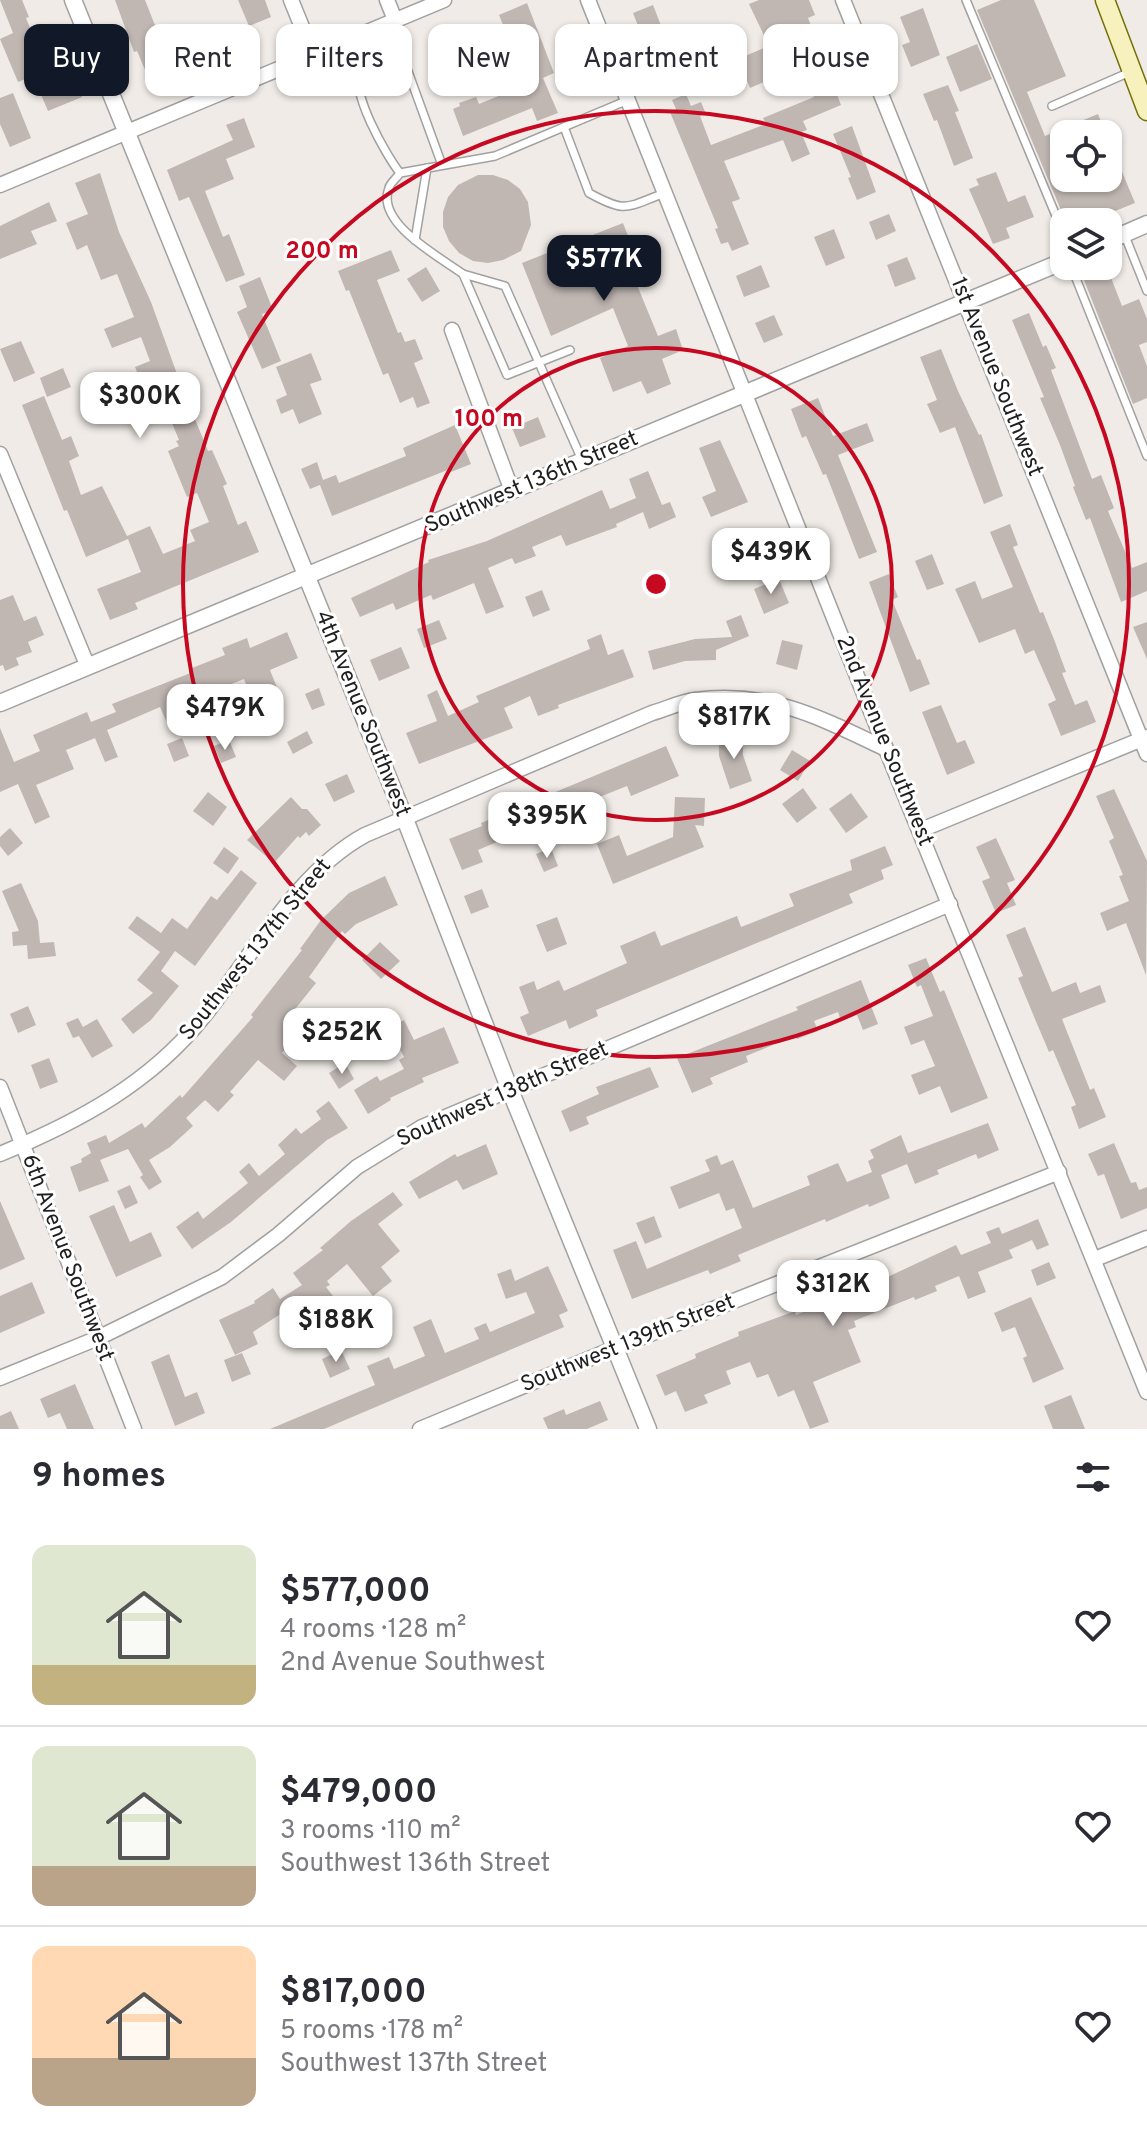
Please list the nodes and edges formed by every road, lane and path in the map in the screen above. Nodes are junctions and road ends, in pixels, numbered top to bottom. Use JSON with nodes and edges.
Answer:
{"nodes":[{"id":1,"x":73,"y":0,"type":"edge"},
{"id":2,"x":291,"y":0,"type":"edge"},
{"id":3,"x":387,"y":0,"type":"edge"},
{"id":4,"x":444,"y":0,"type":"edge"},
{"id":5,"x":588,"y":0,"type":"edge"},
{"id":6,"x":843,"y":0,"type":"edge"},
{"id":7,"x":966,"y":0,"type":"edge"},
{"id":8,"x":1105,"y":0,"type":"edge"},
{"id":9,"x":393,"y":21,"type":"junction"},
{"id":10,"x":301,"y":24,"type":"edge"},
{"id":11,"x":386,"y":24,"type":"edge"},
{"id":12,"x":394,"y":24,"type":"edge"},
{"id":13,"x":276,"y":69,"type":"edge"},
{"id":14,"x":1132,"y":71,"type":"junction"},
{"id":15,"x":412,"y":82,"type":"edge"},
{"id":16,"x":361,"y":96,"type":"edge"},
{"id":17,"x":628,"y":100,"type":"junction"},
{"id":18,"x":1052,"y":106,"type":"dead end"},
{"id":19,"x":1147,"y":111,"type":"edge"},
{"id":20,"x":564,"y":127,"type":"junction"},
{"id":21,"x":126,"y":132,"type":"junction"},
{"id":22,"x":442,"y":165,"type":"junction"},
{"id":23,"x":427,"y":168,"type":"junction"},
{"id":24,"x":400,"y":173,"type":"junction"},
{"id":25,"x":0,"y":185,"type":"edge"},
{"id":26,"x":665,"y":193,"type":"junction"},
{"id":27,"x":1053,"y":208,"type":"edge"},
{"id":28,"x":1147,"y":224,"type":"edge"},
{"id":29,"x":1124,"y":234,"type":"joint"},
{"id":30,"x":415,"y":240,"type":"junction"},
{"id":31,"x":1050,"y":267,"type":"edge"},
{"id":32,"x":463,"y":274,"type":"junction"},
{"id":33,"x":1077,"y":280,"type":"edge"},
{"id":34,"x":1146,"y":288,"type":"edge"},
{"id":35,"x":966,"y":301,"type":"junction"},
{"id":36,"x":452,"y":330,"type":"dead end"},
{"id":37,"x":570,"y":350,"type":"dead end"},
{"id":38,"x":538,"y":364,"type":"junction"},
{"id":39,"x":745,"y":394,"type":"junction"},
{"id":40,"x":0,"y":454,"type":"edge"},
{"id":41,"x":1147,"y":456,"type":"edge"},
{"id":42,"x":583,"y":462,"type":"junction"},
{"id":43,"x":512,"y":491,"type":"junction"},
{"id":44,"x":307,"y":577,"type":"junction"},
{"id":45,"x":88,"y":667,"type":"junction"},
{"id":46,"x":0,"y":703,"type":"edge"},
{"id":47,"x":1145,"y":744,"type":"edge"},
{"id":48,"x":886,"y":749,"type":"junction"},
{"id":49,"x":405,"y":819,"type":"junction"},
{"id":50,"x":921,"y":830,"type":"junction"},
{"id":51,"x":950,"y":904,"type":"junction"},
{"id":52,"x":0,"y":1087,"type":"edge"},
{"id":53,"x":510,"y":1090,"type":"junction"},
{"id":54,"x":24,"y":1144,"type":"junction"},
{"id":55,"x":0,"y":1154,"type":"edge"},
{"id":56,"x":1059,"y":1172,"type":"junction"},
{"id":57,"x":1147,"y":1238,"type":"edge"},
{"id":58,"x":1095,"y":1259,"type":"junction"},
{"id":59,"x":98,"y":1338,"type":"junction"},
{"id":60,"x":615,"y":1348,"type":"junction"},
{"id":61,"x":0,"y":1378,"type":"edge"},
{"id":62,"x":1147,"y":1392,"type":"edge"},
{"id":63,"x":134,"y":1429,"type":"edge"},
{"id":64,"x":420,"y":1429,"type":"edge"},
{"id":65,"x":648,"y":1429,"type":"edge"}],
"edges":[{"from":1,"to":21,"type":"street","name":"4th Avenue Southwest"},
{"from":2,"to":10,"type":"street"},
{"from":3,"to":9,"type":"street"},
{"from":4,"to":9,"type":"street"},
{"from":5,"to":17,"type":"street","name":"2nd Avenue Southwest"},
{"from":6,"to":35,"type":"street","name":"1st Avenue Southwest"},
{"from":7,"to":27,"type":"lane"},
{"from":8,"to":14,"type":"main road"},
{"from":9,"to":11,"type":"street"},
{"from":9,"to":12,"type":"lane"},
{"from":13,"to":21,"type":"street"},
{"from":14,"to":18,"type":"lane"},
{"from":14,"to":19,"type":"main road"},
{"from":15,"to":22,"type":"lane"},
{"from":16,"to":24,"type":"lane"},
{"from":17,"to":20,"type":"lane"},
{"from":17,"to":26,"type":"street","name":"2nd Avenue Southwest"},
{"from":20,"to":22,"type":"lane"},
{"from":20,"to":26,"type":"lane"},
{"from":21,"to":25,"type":"street"},
{"from":21,"to":44,"type":"street","name":"4th Avenue Southwest"},
{"from":22,"to":23,"type":"lane"},
{"from":23,"to":24,"type":"lane"},
{"from":23,"to":30,"type":"lane"},
{"from":24,"to":30,"type":"lane"},
{"from":26,"to":39,"type":"street","name":"2nd Avenue Southwest"},
{"from":28,"to":29,"type":"street"},
{"from":29,"to":34,"type":"lane"},
{"from":30,"to":32,"type":"lane"},
{"from":31,"to":35,"type":"street","name":"Southwest 136th Street"},
{"from":32,"to":38,"type":"lane"},
{"from":32,"to":38,"type":"lane"},
{"from":33,"to":41,"type":"lane"},
{"from":35,"to":39,"type":"street","name":"Southwest 136th Street"},
{"from":35,"to":47,"type":"street","name":"1st Avenue Southwest"},
{"from":36,"to":43,"type":"street"},
{"from":37,"to":38,"type":"lane"},
{"from":38,"to":42,"type":"lane"},
{"from":39,"to":42,"type":"street","name":"Southwest 136th Street"},
{"from":39,"to":48,"type":"street","name":"2nd Avenue Southwest"},
{"from":40,"to":45,"type":"street"},
{"from":42,"to":43,"type":"street","name":"Southwest 136th Street"},
{"from":43,"to":44,"type":"street","name":"Southwest 136th Street"},
{"from":44,"to":45,"type":"street","name":"Southwest 136th Street"},
{"from":44,"to":49,"type":"street","name":"4th Avenue Southwest"},
{"from":45,"to":46,"type":"street","name":"Southwest 136th Street"},
{"from":47,"to":50,"type":"street"},
{"from":48,"to":49,"type":"street","name":"Southwest 137th Street"},
{"from":48,"to":50,"type":"street","name":"2nd Avenue Southwest"},
{"from":49,"to":53,"type":"street","name":"4th Avenue Southwest"},
{"from":49,"to":54,"type":"street","name":"Southwest 137th Street"},
{"from":50,"to":51,"type":"street","name":"2nd Avenue Southwest"},
{"from":51,"to":53,"type":"street","name":"Southwest 138th Street"},
{"from":51,"to":56,"type":"street","name":"2nd Avenue Southwest"},
{"from":52,"to":54,"type":"street","name":"6th Avenue Southwest"},
{"from":53,"to":59,"type":"street","name":"Southwest 138th Street"},
{"from":53,"to":60,"type":"street","name":"4th Avenue Southwest"},
{"from":54,"to":55,"type":"street","name":"Southwest 137th Street"},
{"from":54,"to":59,"type":"street","name":"6th Avenue Southwest"},
{"from":56,"to":58,"type":"street","name":"2nd Avenue Southwest"},
{"from":56,"to":60,"type":"street","name":"Southwest 139th Street"},
{"from":57,"to":58,"type":"street"},
{"from":58,"to":62,"type":"street","name":"2nd Avenue Southwest"},
{"from":59,"to":61,"type":"street","name":"Southwest 138th Street"},
{"from":59,"to":63,"type":"street","name":"6th Avenue Southwest"},
{"from":60,"to":64,"type":"street","name":"Southwest 139th Street"},
{"from":60,"to":65,"type":"street","name":"4th Avenue Southwest"}]}
